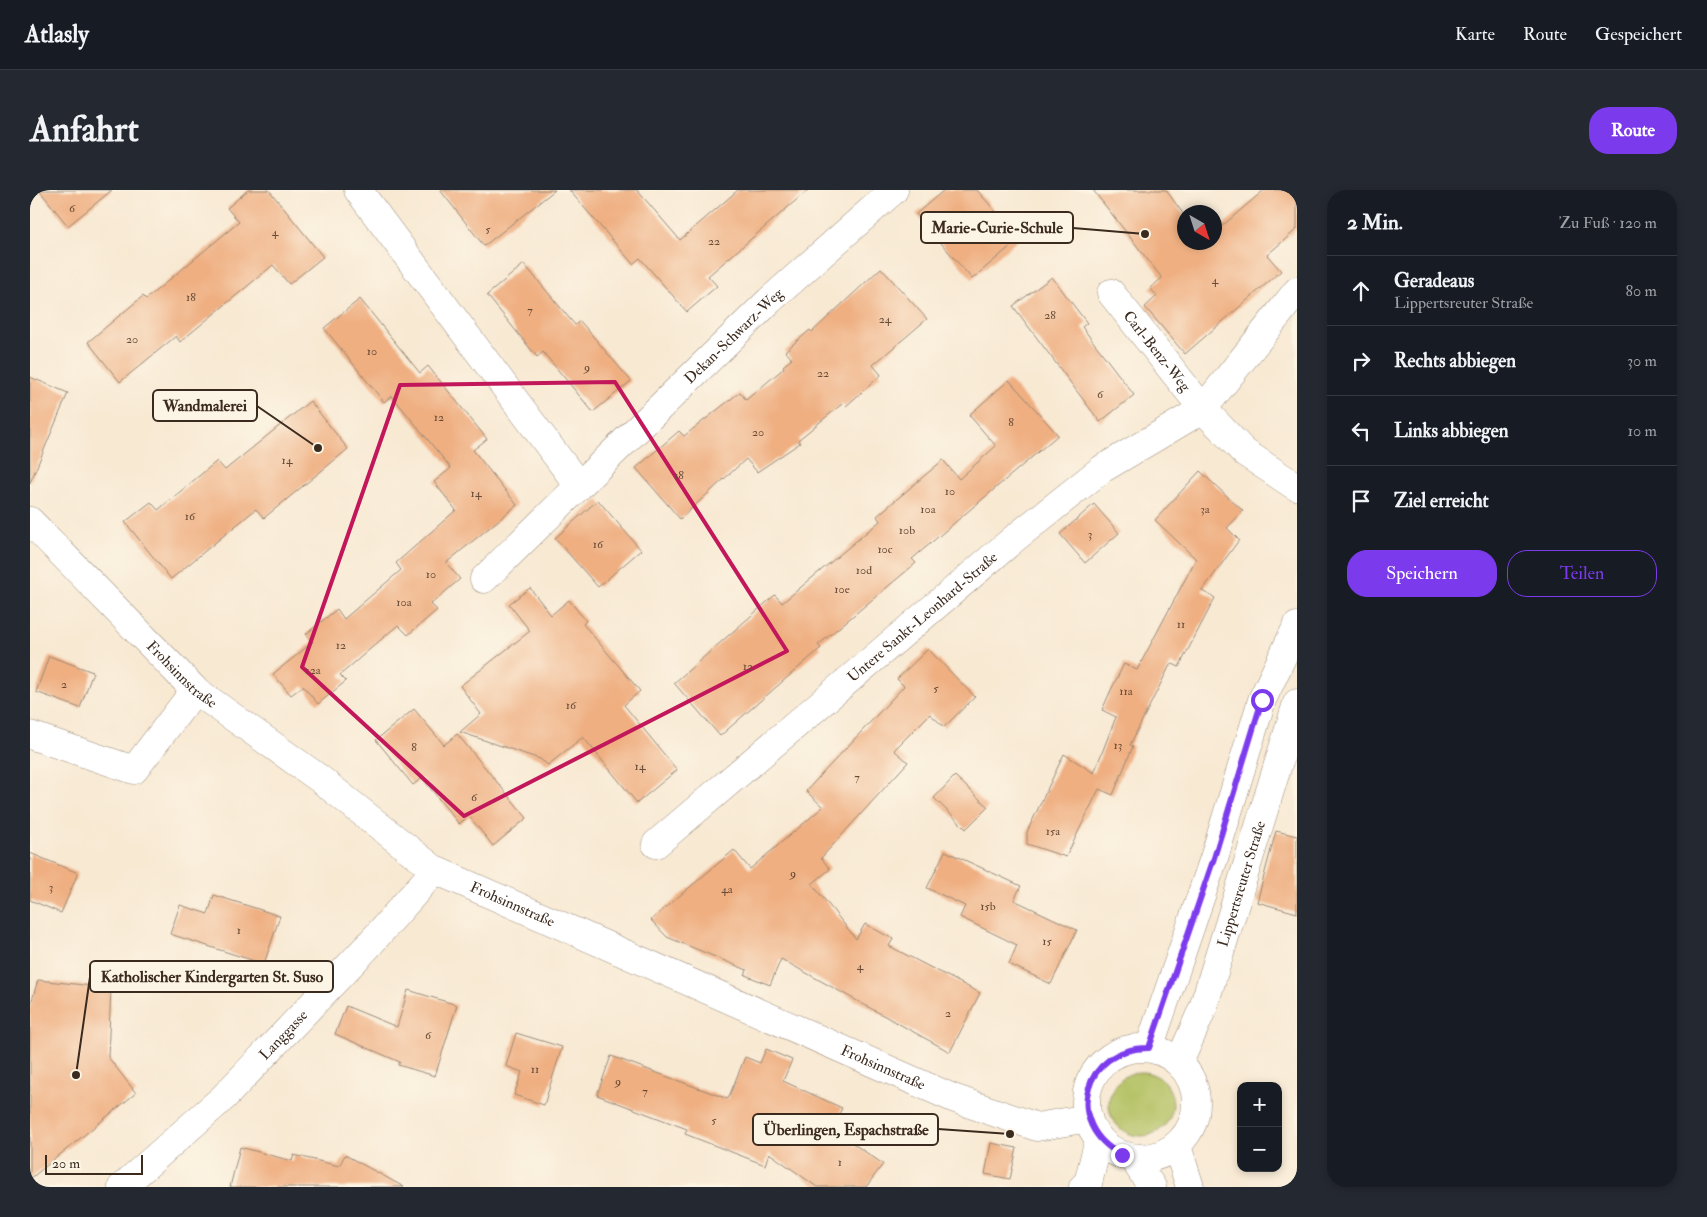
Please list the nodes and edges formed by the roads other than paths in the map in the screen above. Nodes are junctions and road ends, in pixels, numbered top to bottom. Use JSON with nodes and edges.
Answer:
{"nodes":[{"id":1,"x":358,"y":190,"type":"edge"},
{"id":2,"x":894,"y":190,"type":"edge"},
{"id":3,"x":1297,"y":291,"type":"edge"},
{"id":4,"x":1111,"y":293,"type":"dead end"},
{"id":5,"x":1202,"y":409,"type":"junction"},
{"id":6,"x":579,"y":486,"type":"junction"},
{"id":7,"x":1295,"y":486,"type":"dead end"},
{"id":8,"x":30,"y":521,"type":"edge"},
{"id":9,"x":484,"y":579,"type":"dead end"},
{"id":10,"x":1297,"y":626,"type":"edge"},
{"id":11,"x":196,"y":690,"type":"junction"},
{"id":12,"x":1297,"y":703,"type":"edge"},
{"id":13,"x":30,"y":735,"type":"edge"},
{"id":14,"x":656,"y":844,"type":"dead end"},
{"id":15,"x":435,"y":870,"type":"junction"},
{"id":16,"x":1149,"y":1048,"type":"junction"},
{"id":17,"x":1179,"y":1063,"type":"junction"},
{"id":18,"x":1094,"y":1129,"type":"junction"},
{"id":19,"x":1177,"y":1146,"type":"junction"},
{"id":20,"x":1133,"y":1158,"type":"junction"},
{"id":21,"x":122,"y":1187,"type":"edge"},
{"id":22,"x":1083,"y":1187,"type":"edge"},
{"id":23,"x":1152,"y":1187,"type":"edge"},
{"id":24,"x":1190,"y":1187,"type":"edge"}],
"edges":[{"from":1,"to":6,"type":"street"},
{"from":2,"to":6,"type":"street","name":"Dekan-Schwarz-Weg"},
{"from":3,"to":5,"type":"street","name":"Untere Sankt-Leonhard-Straße"},
{"from":4,"to":5,"type":"street","name":"Carl-Benz-Weg"},
{"from":5,"to":7,"type":"street"},
{"from":5,"to":14,"type":"street","name":"Untere Sankt-Leonhard-Straße"},
{"from":6,"to":9,"type":"street","name":"Dekan-Schwarz-Weg"},
{"from":8,"to":11,"type":"street","name":"Frohsinnstraße"},
{"from":10,"to":16,"type":"street"},
{"from":11,"to":13,"type":"street"},
{"from":11,"to":15,"type":"street","name":"Frohsinnstraße"},
{"from":12,"to":17,"type":"street","name":"Lippertsreuter Straße"},
{"from":15,"to":18,"type":"street","name":"Frohsinnstraße"},
{"from":15,"to":21,"type":"street","name":"Langgasse"},
{"from":16,"to":17,"type":"street"},
{"from":16,"to":18,"type":"street"},
{"from":17,"to":19,"type":"street"},
{"from":18,"to":20,"type":"street"},
{"from":18,"to":22,"type":"street"},
{"from":19,"to":20,"type":"street"},
{"from":19,"to":24,"type":"street"},
{"from":20,"to":23,"type":"street"}]}
